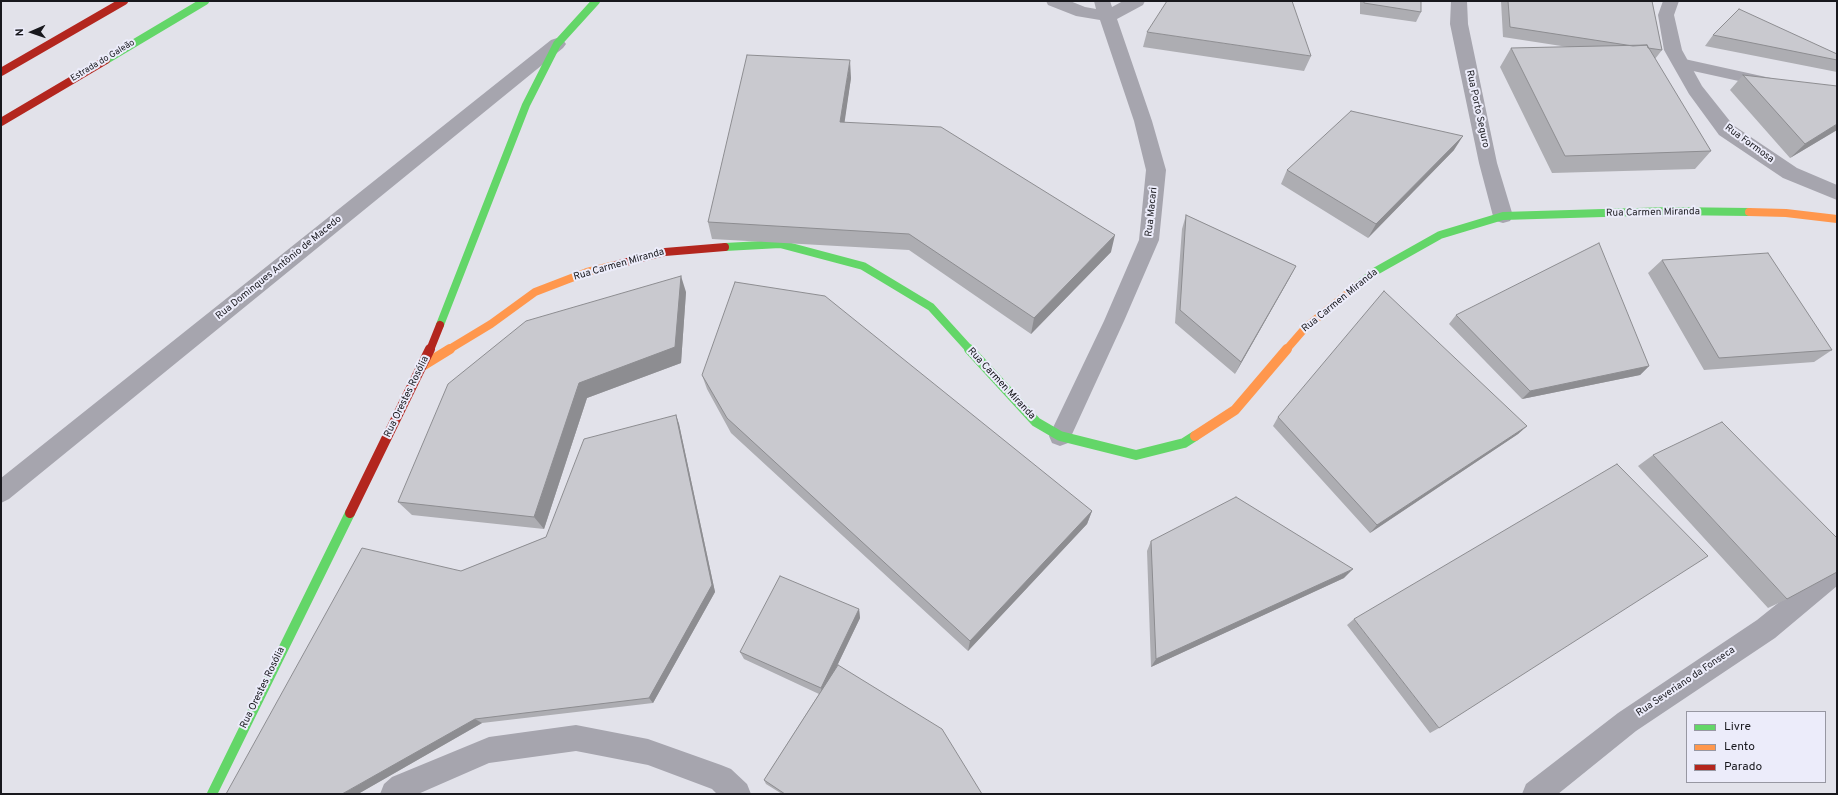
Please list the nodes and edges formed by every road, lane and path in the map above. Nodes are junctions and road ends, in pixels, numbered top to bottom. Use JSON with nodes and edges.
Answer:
{"nodes":[{"id":1,"x":124,"y":1,"type":"edge"},
{"id":2,"x":205,"y":1,"type":"edge"},
{"id":3,"x":596,"y":1,"type":"edge"},
{"id":4,"x":1054,"y":1,"type":"edge"},
{"id":5,"x":1137,"y":1,"type":"edge"},
{"id":6,"x":1459,"y":1,"type":"edge"},
{"id":7,"x":1671,"y":1,"type":"edge"},
{"id":8,"x":1105,"y":9,"type":"edge"},
{"id":9,"x":557,"y":44,"type":"junction"},
{"id":10,"x":1680,"y":63,"type":"junction"},
{"id":11,"x":1,"y":72,"type":"edge"},
{"id":12,"x":1781,"y":85,"type":"edge"},
{"id":13,"x":1,"y":122,"type":"edge"},
{"id":14,"x":1837,"y":193,"type":"edge"},
{"id":15,"x":1503,"y":216,"type":"junction"},
{"id":16,"x":1837,"y":219,"type":"edge"},
{"id":17,"x":424,"y":365,"type":"junction"},
{"id":18,"x":1060,"y":436,"type":"junction"},
{"id":19,"x":1,"y":492,"type":"edge"},
{"id":20,"x":1837,"y":571,"type":"edge"},
{"id":21,"x":212,"y":794,"type":"edge"},
{"id":22,"x":394,"y":794,"type":"edge"},
{"id":23,"x":737,"y":794,"type":"edge"},
{"id":24,"x":1536,"y":794,"type":"edge"}],
"edges":[{"from":1,"to":11,"type":"street"},
{"from":2,"to":13,"type":"street","name":"Estrada do Galeão"},
{"from":3,"to":9,"type":"street","name":"Rua Orestes Rosólia"},
{"from":4,"to":8,"type":"street"},
{"from":5,"to":8,"type":"street"},
{"from":6,"to":15,"type":"street","name":"Rua Porto Seguro"},
{"from":7,"to":10,"type":"street","name":"Rua Formosa"},
{"from":8,"to":18,"type":"street","name":"Rua Macari"},
{"from":9,"to":17,"type":"street","name":"Rua Orestes Rosólia"},
{"from":9,"to":19,"type":"street","name":"Rua Dominques Antônio de Macedo"},
{"from":10,"to":12,"type":"lane"},
{"from":10,"to":14,"type":"street","name":"Rua Formosa"},
{"from":15,"to":16,"type":"street","name":"Rua Carmen Miranda"},
{"from":15,"to":18,"type":"street","name":"Rua Carmen Miranda"},
{"from":17,"to":18,"type":"street","name":"Rua Carmen Miranda"},
{"from":17,"to":21,"type":"street","name":"Rua Orestes Rosólia"},
{"from":20,"to":24,"type":"street","name":"Rua Severiano da Fonseca"},
{"from":22,"to":23,"type":"street"}]}
